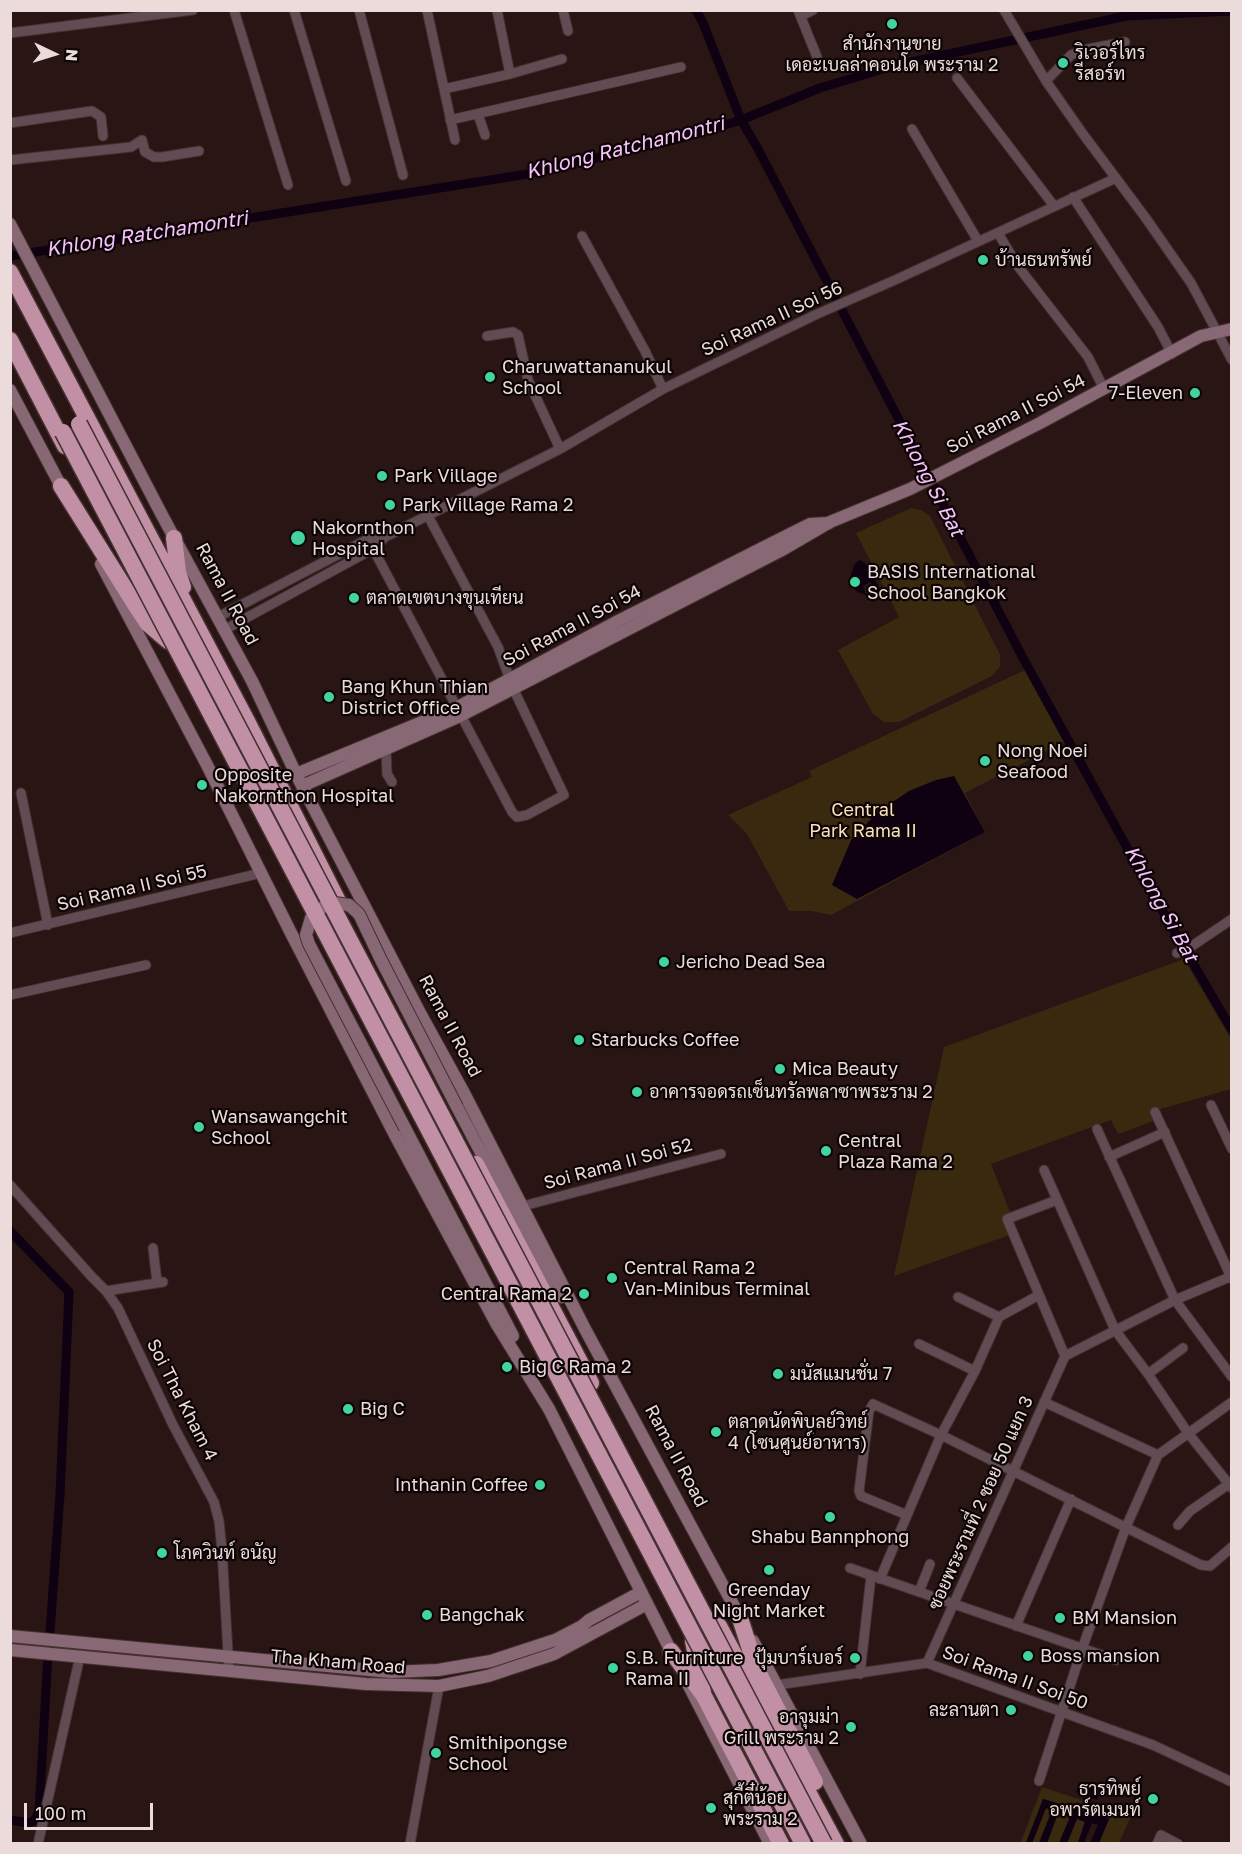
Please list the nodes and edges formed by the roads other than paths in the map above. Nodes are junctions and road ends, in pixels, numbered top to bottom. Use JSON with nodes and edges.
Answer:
{"nodes":[{"id":1,"x":193,"y":10,"type":"edge"},
{"id":2,"x":234,"y":10,"type":"edge"},
{"id":3,"x":294,"y":10,"type":"edge"},
{"id":4,"x":359,"y":10,"type":"edge"},
{"id":5,"x":427,"y":10,"type":"edge"},
{"id":6,"x":496,"y":10,"type":"edge"},
{"id":7,"x":563,"y":10,"type":"edge"},
{"id":8,"x":813,"y":10,"type":"edge"},
{"id":9,"x":1004,"y":10,"type":"edge"},
{"id":10,"x":800,"y":13,"type":"edge"},
{"id":11,"x":568,"y":31,"type":"dead end"},
{"id":12,"x":10,"y":33,"type":"edge"},
{"id":13,"x":1125,"y":42,"type":"dead end"},
{"id":14,"x":817,"y":57,"type":"dead end"},
{"id":15,"x":562,"y":59,"type":"dead end"},
{"id":16,"x":681,"y":67,"type":"dead end"},
{"id":17,"x":510,"y":74,"type":"junction"},
{"id":18,"x":957,"y":78,"type":"dead end"},
{"id":19,"x":1046,"y":81,"type":"junction"},
{"id":20,"x":444,"y":89,"type":"junction"},
{"id":21,"x":478,"y":114,"type":"junction"},
{"id":22,"x":450,"y":120,"type":"junction"},
{"id":23,"x":10,"y":123,"type":"edge"},
{"id":24,"x":912,"y":129,"type":"dead end"},
{"id":25,"x":485,"y":135,"type":"dead end"},
{"id":26,"x":103,"y":136,"type":"dead end"},
{"id":27,"x":455,"y":141,"type":"dead end"},
{"id":28,"x":199,"y":151,"type":"dead end"},
{"id":29,"x":10,"y":160,"type":"edge"},
{"id":30,"x":403,"y":175,"type":"dead end"},
{"id":31,"x":1116,"y":178,"type":"junction"},
{"id":32,"x":346,"y":181,"type":"dead end"},
{"id":33,"x":288,"y":185,"type":"dead end"},
{"id":34,"x":1074,"y":197,"type":"junction"},
{"id":35,"x":1054,"y":206,"type":"junction"},
{"id":36,"x":10,"y":224,"type":"edge"},
{"id":37,"x":998,"y":233,"type":"junction"},
{"id":38,"x":582,"y":236,"type":"dead end"},
{"id":39,"x":978,"y":241,"type":"junction"},
{"id":40,"x":10,"y":272,"type":"edge"},
{"id":41,"x":1232,"y":329,"type":"edge"},
{"id":42,"x":1216,"y":334,"type":"junction"},
{"id":43,"x":487,"y":336,"type":"dead end"},
{"id":44,"x":10,"y":340,"type":"edge"},
{"id":45,"x":1172,"y":354,"type":"junction"},
{"id":46,"x":1232,"y":360,"type":"edge"},
{"id":47,"x":663,"y":389,"type":"junction"},
{"id":48,"x":1104,"y":389,"type":"junction"},
{"id":49,"x":10,"y":390,"type":"edge"},
{"id":50,"x":79,"y":424,"type":"dead end"},
{"id":51,"x":63,"y":432,"type":"dead end"},
{"id":52,"x":560,"y":449,"type":"junction"},
{"id":53,"x":61,"y":486,"type":"junction"},
{"id":54,"x":427,"y":514,"type":"junction"},
{"id":55,"x":385,"y":537,"type":"junction"},
{"id":56,"x":174,"y":538,"type":"junction"},
{"id":57,"x":368,"y":539,"type":"junction"},
{"id":58,"x":373,"y":549,"type":"junction"},
{"id":59,"x":218,"y":617,"type":"junction"},
{"id":60,"x":193,"y":621,"type":"junction"},
{"id":61,"x":224,"y":630,"type":"junction"},
{"id":62,"x":168,"y":641,"type":"junction"},
{"id":63,"x":512,"y":683,"type":"junction"},
{"id":64,"x":458,"y":712,"type":"junction"},
{"id":65,"x":386,"y":748,"type":"junction"},
{"id":66,"x":296,"y":774,"type":"junction"},
{"id":67,"x":392,"y":782,"type":"dead end"},
{"id":68,"x":302,"y":786,"type":"junction"},
{"id":69,"x":21,"y":793,"type":"dead end"},
{"id":70,"x":261,"y":873,"type":"junction"},
{"id":71,"x":1232,"y":919,"type":"edge"},
{"id":72,"x":48,"y":925,"type":"junction"},
{"id":73,"x":10,"y":933,"type":"edge"},
{"id":74,"x":1177,"y":953,"type":"dead end"},
{"id":75,"x":146,"y":965,"type":"dead end"},
{"id":76,"x":10,"y":995,"type":"edge"},
{"id":77,"x":1211,"y":1105,"type":"dead end"},
{"id":78,"x":1155,"y":1112,"type":"dead end"},
{"id":79,"x":1232,"y":1121,"type":"edge"},
{"id":80,"x":1222,"y":1125,"type":"junction"},
{"id":81,"x":1096,"y":1128,"type":"dead end"},
{"id":82,"x":1165,"y":1132,"type":"junction"},
{"id":83,"x":1232,"y":1149,"type":"edge"},
{"id":84,"x":721,"y":1154,"type":"dead end"},
{"id":85,"x":1109,"y":1157,"type":"junction"},
{"id":86,"x":1044,"y":1170,"type":"dead end"},
{"id":87,"x":10,"y":1185,"type":"edge"},
{"id":88,"x":1057,"y":1200,"type":"junction"},
{"id":89,"x":523,"y":1206,"type":"junction"},
{"id":90,"x":153,"y":1248,"type":"dead end"},
{"id":91,"x":1231,"y":1277,"type":"edge"},
{"id":92,"x":106,"y":1291,"type":"junction"},
{"id":93,"x":1039,"y":1295,"type":"junction"},
{"id":94,"x":958,"y":1297,"type":"dead end"},
{"id":95,"x":1175,"y":1300,"type":"junction"},
{"id":96,"x":999,"y":1317,"type":"junction"},
{"id":97,"x":585,"y":1329,"type":"junction"},
{"id":98,"x":1115,"y":1330,"type":"junction"},
{"id":99,"x":919,"y":1344,"type":"dead end"},
{"id":100,"x":1183,"y":1348,"type":"dead end"},
{"id":101,"x":1065,"y":1356,"type":"junction"},
{"id":102,"x":975,"y":1371,"type":"junction"},
{"id":103,"x":1148,"y":1374,"type":"junction"},
{"id":104,"x":1232,"y":1377,"type":"edge"},
{"id":105,"x":535,"y":1384,"type":"junction"},
{"id":106,"x":1044,"y":1402,"type":"junction"},
{"id":107,"x":1232,"y":1402,"type":"edge"},
{"id":108,"x":1188,"y":1433,"type":"junction"},
{"id":109,"x":941,"y":1435,"type":"junction"},
{"id":110,"x":1158,"y":1455,"type":"junction"},
{"id":111,"x":1012,"y":1471,"type":"junction"},
{"id":112,"x":1230,"y":1486,"type":"edge"},
{"id":113,"x":1071,"y":1499,"type":"junction"},
{"id":114,"x":907,"y":1515,"type":"junction"},
{"id":115,"x":1178,"y":1525,"type":"dead end"},
{"id":116,"x":1126,"y":1527,"type":"junction"},
{"id":117,"x":1232,"y":1547,"type":"edge"},
{"id":118,"x":930,"y":1564,"type":"dead end"},
{"id":119,"x":850,"y":1568,"type":"dead end"},
{"id":120,"x":876,"y":1577,"type":"junction"},
{"id":121,"x":641,"y":1592,"type":"junction"},
{"id":122,"x":919,"y":1593,"type":"junction"},
{"id":123,"x":647,"y":1604,"type":"junction"},
{"id":124,"x":953,"y":1605,"type":"junction"},
{"id":125,"x":739,"y":1615,"type":"junction"},
{"id":126,"x":719,"y":1626,"type":"junction"},
{"id":127,"x":1016,"y":1626,"type":"junction"},
{"id":128,"x":585,"y":1632,"type":"junction"},
{"id":129,"x":10,"y":1636,"type":"edge"},
{"id":130,"x":693,"y":1641,"type":"junction"},
{"id":131,"x":1082,"y":1649,"type":"junction"},
{"id":132,"x":10,"y":1650,"type":"edge"},
{"id":133,"x":671,"y":1651,"type":"junction"},
{"id":134,"x":80,"y":1656,"type":"junction"},
{"id":135,"x":1116,"y":1660,"type":"dead end"},
{"id":136,"x":927,"y":1663,"type":"junction"},
{"id":137,"x":229,"y":1664,"type":"junction"},
{"id":138,"x":756,"y":1668,"type":"junction"},
{"id":139,"x":860,"y":1674,"type":"junction"},
{"id":140,"x":777,"y":1685,"type":"junction"},
{"id":141,"x":438,"y":1686,"type":"junction"},
{"id":142,"x":704,"y":1696,"type":"junction"},
{"id":143,"x":1061,"y":1712,"type":"junction"},
{"id":144,"x":1039,"y":1780,"type":"dead end"},
{"id":145,"x":1232,"y":1782,"type":"edge"},
{"id":146,"x":38,"y":1844,"type":"edge"},
{"id":147,"x":410,"y":1844,"type":"edge"},
{"id":148,"x":770,"y":1844,"type":"edge"},
{"id":149,"x":781,"y":1844,"type":"edge"},
{"id":150,"x":801,"y":1844,"type":"edge"},
{"id":151,"x":824,"y":1844,"type":"edge"},
{"id":152,"x":836,"y":1844,"type":"edge"},
{"id":153,"x":848,"y":1844,"type":"edge"},
{"id":154,"x":861,"y":1844,"type":"edge"},
{"id":155,"x":1157,"y":1844,"type":"edge"},
{"id":156,"x":1178,"y":1844,"type":"edge"}],
"edges":[{"from":1,"to":12,"type":"street"},
{"from":2,"to":33,"type":"street"},
{"from":3,"to":32,"type":"street"},
{"from":4,"to":30,"type":"street"},
{"from":5,"to":20,"type":"street"},
{"from":6,"to":17,"type":"street"},
{"from":7,"to":11,"type":"street"},
{"from":8,"to":10,"type":"street"},
{"from":9,"to":19,"type":"street"},
{"from":10,"to":14,"type":"street"},
{"from":13,"to":19,"type":"street"},
{"from":15,"to":17,"type":"street"},
{"from":16,"to":21,"type":"street"},
{"from":17,"to":20,"type":"street"},
{"from":18,"to":35,"type":"street"},
{"from":19,"to":31,"type":"street"},
{"from":20,"to":22,"type":"street"},
{"from":21,"to":22,"type":"street"},
{"from":21,"to":25,"type":"street"},
{"from":22,"to":27,"type":"street"},
{"from":23,"to":26,"type":"street"},
{"from":24,"to":39,"type":"street"},
{"from":28,"to":29,"type":"street"},
{"from":31,"to":34,"type":"street","name":"Soi Rama II Soi 56"},
{"from":31,"to":42,"type":"street"},
{"from":34,"to":35,"type":"street","name":"Soi Rama II Soi 56"},
{"from":34,"to":45,"type":"street"},
{"from":35,"to":37,"type":"street","name":"Soi Rama II Soi 56"},
{"from":36,"to":56,"type":"main road","name":"Rama II Road"},
{"from":37,"to":39,"type":"street","name":"Soi Rama II Soi 56"},
{"from":37,"to":48,"type":"street"},
{"from":38,"to":47,"type":"street"},
{"from":39,"to":47,"type":"street","name":"Soi Rama II Soi 56"},
{"from":40,"to":60,"type":"highway"},
{"from":41,"to":42,"type":"main road","name":"Soi Rama II Soi 54"},
{"from":42,"to":45,"type":"main road","name":"Soi Rama II Soi 54"},
{"from":42,"to":46,"type":"street"},
{"from":43,"to":52,"type":"street"},
{"from":44,"to":62,"type":"highway"},
{"from":45,"to":48,"type":"main road","name":"Soi Rama II Soi 54"},
{"from":47,"to":52,"type":"street","name":"Soi Rama II Soi 56"},
{"from":48,"to":63,"type":"main road","name":"Soi Rama II Soi 54"},
{"from":49,"to":53,"type":"main road"},
{"from":50,"to":151,"type":"highway","bridge":true},
{"from":51,"to":150,"type":"highway","bridge":true},
{"from":52,"to":54,"type":"street","name":"Soi Rama II Soi 56"},
{"from":53,"to":62,"type":"highway"},
{"from":53,"to":70,"type":"main road"},
{"from":54,"to":55,"type":"street","name":"Soi Rama II Soi 56"},
{"from":54,"to":63,"type":"street"},
{"from":55,"to":57,"type":"street","name":"Soi Rama II Soi 56"},
{"from":55,"to":58,"type":"street","name":"Soi Rama II Soi 56"},
{"from":56,"to":59,"type":"main road","name":"Rama II Road"},
{"from":56,"to":60,"type":"highway"},
{"from":57,"to":58,"type":"street"},
{"from":57,"to":59,"type":"street","name":"Soi Rama II Soi 56"},
{"from":58,"to":61,"type":"street","name":"Soi Rama II Soi 56"},
{"from":58,"to":64,"type":"street"},
{"from":59,"to":61,"type":"main road","name":"Rama II Road"},
{"from":60,"to":126,"type":"highway"},
{"from":61,"to":66,"type":"main road","name":"Rama II Road"},
{"from":62,"to":130,"type":"highway"},
{"from":63,"to":64,"type":"main road","name":"Soi Rama II Soi 54"},
{"from":63,"to":64,"type":"street"},
{"from":64,"to":65,"type":"main road","name":"Soi Rama II Soi 54"},
{"from":64,"to":66,"type":"main road","name":"Soi Rama II Soi 54"},
{"from":65,"to":67,"type":"street"},
{"from":65,"to":68,"type":"main road","name":"Soi Rama II Soi 54"},
{"from":66,"to":68,"type":"main road","name":"Rama II Road"},
{"from":68,"to":89,"type":"main road","name":"Rama II Road"},
{"from":69,"to":72,"type":"street"},
{"from":70,"to":72,"type":"street","name":"Soi Rama II Soi 55"},
{"from":70,"to":105,"type":"main road"},
{"from":71,"to":74,"type":"street"},
{"from":72,"to":73,"type":"street","name":"Soi Rama II Soi 55"},
{"from":75,"to":76,"type":"street"},
{"from":77,"to":80,"type":"street"},
{"from":78,"to":82,"type":"street"},
{"from":79,"to":80,"type":"street"},
{"from":80,"to":83,"type":"street"},
{"from":81,"to":85,"type":"street"},
{"from":82,"to":85,"type":"street"},
{"from":82,"to":91,"type":"street"},
{"from":84,"to":89,"type":"street","name":"Soi Rama II Soi 52"},
{"from":85,"to":95,"type":"street"},
{"from":86,"to":88,"type":"street"},
{"from":87,"to":92,"type":"street","name":"Soi Tha Kham 4"},
{"from":88,"to":93,"type":"street"},
{"from":88,"to":98,"type":"street"},
{"from":89,"to":97,"type":"main road","name":"Rama II Road"},
{"from":90,"to":92,"type":"street"},
{"from":91,"to":95,"type":"street"},
{"from":92,"to":137,"type":"street","name":"Soi Tha Kham 4"},
{"from":93,"to":96,"type":"street"},
{"from":93,"to":101,"type":"street"},
{"from":94,"to":96,"type":"street"},
{"from":95,"to":98,"type":"street"},
{"from":95,"to":104,"type":"street"},
{"from":96,"to":102,"type":"street"},
{"from":97,"to":105,"type":"main road","bridge":true},
{"from":97,"to":125,"type":"main road","name":"Rama II Road"},
{"from":98,"to":101,"type":"street"},
{"from":98,"to":103,"type":"street"},
{"from":99,"to":102,"type":"street"},
{"from":100,"to":103,"type":"street"},
{"from":101,"to":106,"type":"street","name":"ซอยพระรามที่ 2 ซอย 50 แยก 3"},
{"from":102,"to":109,"type":"street"},
{"from":103,"to":108,"type":"street"},
{"from":105,"to":121,"type":"main road"},
{"from":106,"to":110,"type":"street"},
{"from":106,"to":111,"type":"street","name":"ซอยพระรามที่ 2 ซอย 50 แยก 3"},
{"from":107,"to":108,"type":"street"},
{"from":108,"to":110,"type":"street"},
{"from":108,"to":112,"type":"street"},
{"from":109,"to":111,"type":"street"},
{"from":109,"to":114,"type":"street"},
{"from":109,"to":114,"type":"street"},
{"from":110,"to":116,"type":"street"},
{"from":111,"to":113,"type":"street"},
{"from":111,"to":124,"type":"street","name":"ซอยพระรามที่ 2 ซอย 50 แยก 3"},
{"from":112,"to":115,"type":"street"},
{"from":113,"to":116,"type":"street"},
{"from":113,"to":127,"type":"street"},
{"from":114,"to":120,"type":"street"},
{"from":116,"to":117,"type":"street"},
{"from":116,"to":131,"type":"street"},
{"from":118,"to":122,"type":"street"},
{"from":119,"to":120,"type":"street"},
{"from":120,"to":122,"type":"street"},
{"from":120,"to":139,"type":"street"},
{"from":121,"to":123,"type":"main road"},
{"from":121,"to":128,"type":"main road","name":"Tha Kham Road"},
{"from":122,"to":124,"type":"street"},
{"from":123,"to":128,"type":"main road","name":"Tha Kham Road"},
{"from":123,"to":133,"type":"main road"},
{"from":124,"to":127,"type":"street"},
{"from":124,"to":136,"type":"street","name":"ซอยพระรามที่ 2 ซอย 50 แยก 3"},
{"from":125,"to":138,"type":"highway"},
{"from":125,"to":140,"type":"main road","name":"Rama II Road"},
{"from":126,"to":138,"type":"highway"},
{"from":126,"to":152,"type":"highway"},
{"from":127,"to":131,"type":"street"},
{"from":128,"to":137,"type":"main road","name":"Tha Kham Road"},
{"from":128,"to":141,"type":"main road","name":"Tha Kham Road"},
{"from":129,"to":137,"type":"main road","name":"Tha Kham Road"},
{"from":130,"to":142,"type":"highway"},
{"from":130,"to":150,"type":"highway"},
{"from":131,"to":135,"type":"street"},
{"from":131,"to":143,"type":"street"},
{"from":132,"to":134,"type":"main road","name":"Tha Kham Road"},
{"from":133,"to":142,"type":"highway"},
{"from":133,"to":148,"type":"main road"},
{"from":134,"to":137,"type":"main road","name":"Tha Kham Road"},
{"from":134,"to":146,"type":"street"},
{"from":136,"to":139,"type":"street","name":"Soi Rama II Soi 50"},
{"from":136,"to":143,"type":"street","name":"Soi Rama II Soi 50"},
{"from":137,"to":141,"type":"main road","name":"Tha Kham Road"},
{"from":138,"to":153,"type":"highway"},
{"from":139,"to":140,"type":"street","name":"Soi Rama II Soi 50"},
{"from":140,"to":154,"type":"main road","name":"Rama II Road"},
{"from":141,"to":147,"type":"street"},
{"from":142,"to":149,"type":"highway"},
{"from":143,"to":144,"type":"street"},
{"from":143,"to":145,"type":"street","name":"Soi Rama II Soi 50"},
{"from":155,"to":156,"type":"street"}]}
